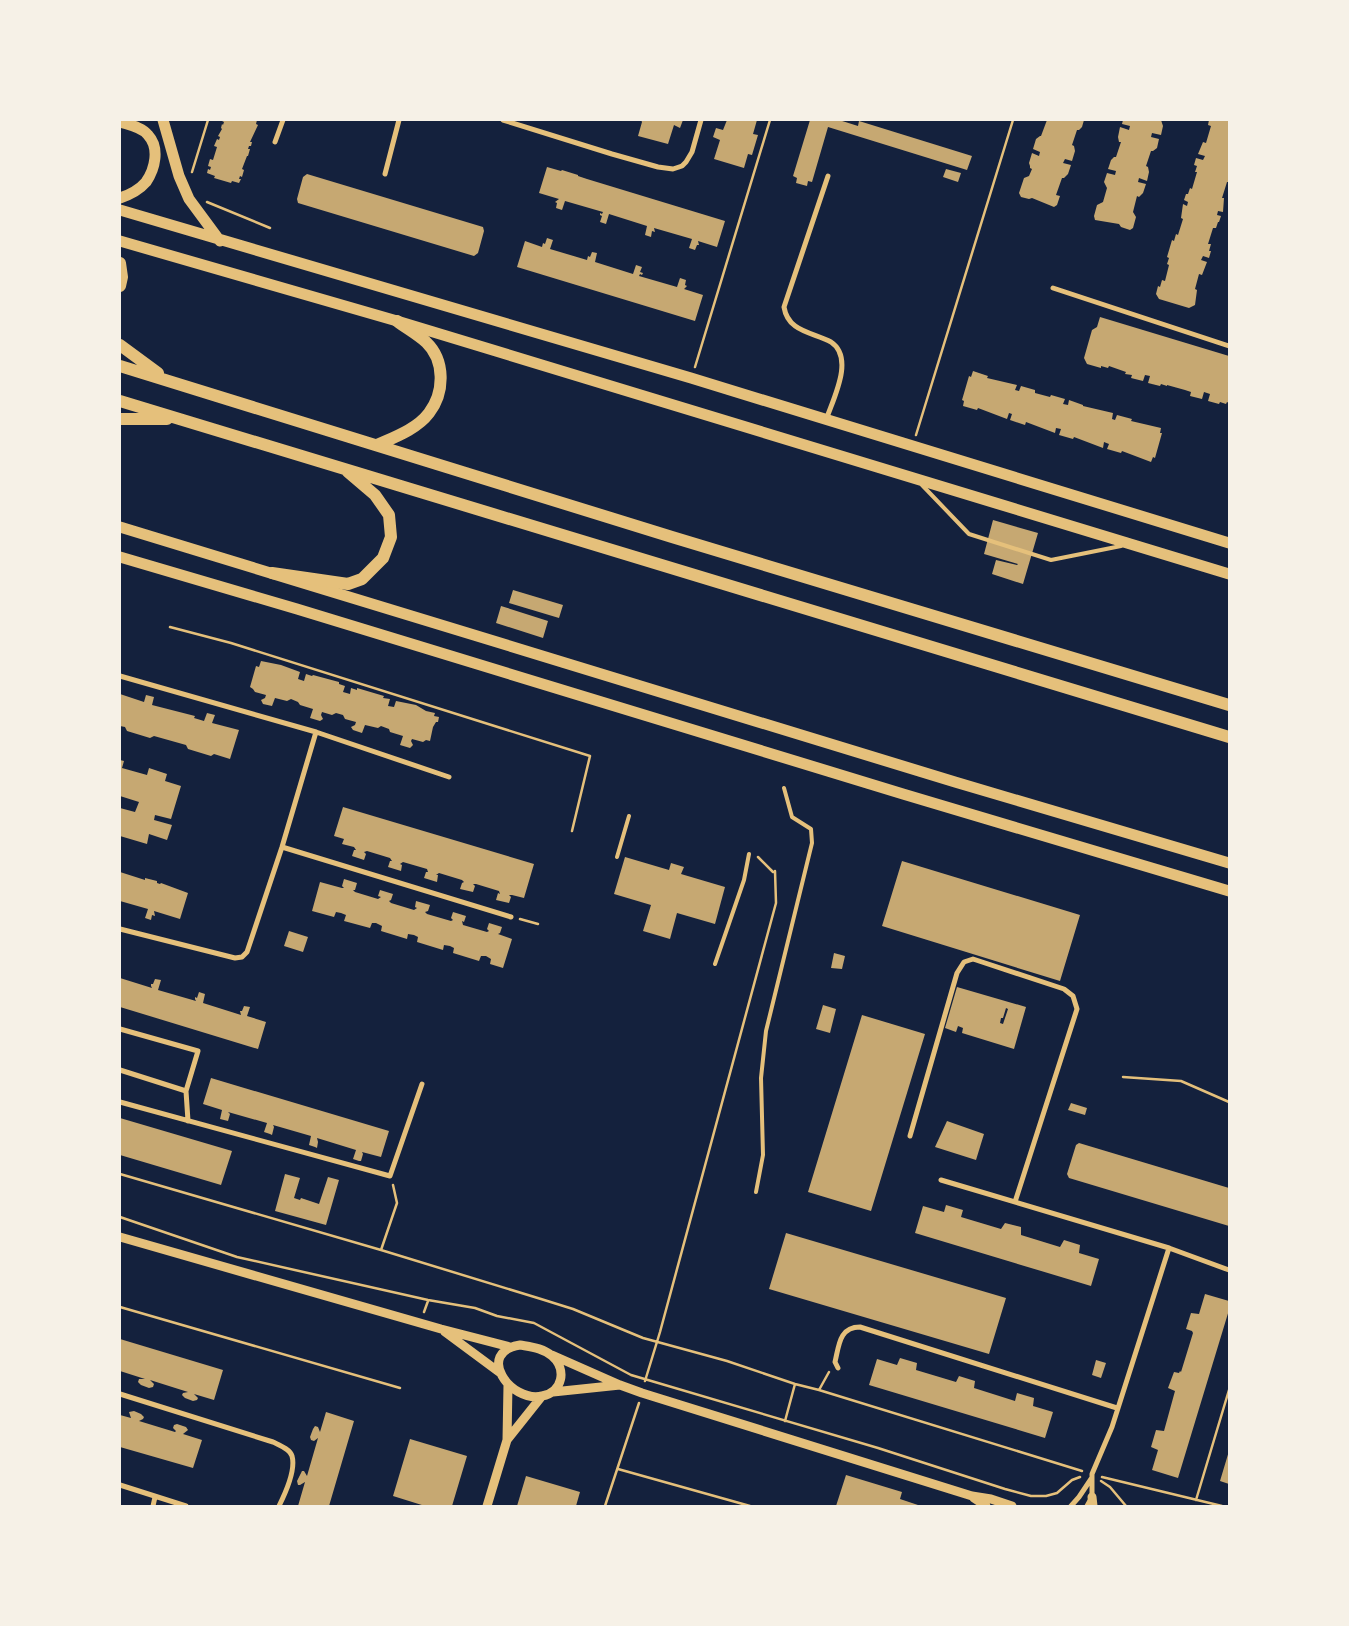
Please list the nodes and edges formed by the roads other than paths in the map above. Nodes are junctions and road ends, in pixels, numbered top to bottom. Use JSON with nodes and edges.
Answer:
{"nodes":[{"id":1,"x":164,"y":120,"type":"edge"},
{"id":2,"x":283,"y":120,"type":"edge"},
{"id":3,"x":399,"y":120,"type":"edge"},
{"id":4,"x":504,"y":120,"type":"edge"},
{"id":5,"x":701,"y":120,"type":"edge"},
{"id":6,"x":120,"y":122,"type":"edge"},
{"id":7,"x":275,"y":142,"type":"dead end"},
{"id":8,"x":385,"y":174,"type":"dead end"},
{"id":9,"x":828,"y":176,"type":"dead end"},
{"id":10,"x":120,"y":198,"type":"edge"},
{"id":11,"x":120,"y":210,"type":"edge"},
{"id":12,"x":120,"y":241,"type":"edge"},
{"id":13,"x":220,"y":241,"type":"junction"},
{"id":14,"x":120,"y":263,"type":"edge"},
{"id":15,"x":120,"y":286,"type":"edge"},
{"id":16,"x":1053,"y":288,"type":"dead end"},
{"id":17,"x":397,"y":321,"type":"junction"},
{"id":18,"x":120,"y":345,"type":"edge"},
{"id":19,"x":1229,"y":346,"type":"edge"},
{"id":20,"x":120,"y":366,"type":"edge"},
{"id":21,"x":166,"y":379,"type":"junction"},
{"id":22,"x":120,"y":401,"type":"edge"},
{"id":23,"x":120,"y":419,"type":"edge"},
{"id":24,"x":181,"y":419,"type":"junction"},
{"id":25,"x":826,"y":421,"type":"junction"},
{"id":26,"x":377,"y":446,"type":"junction"},
{"id":27,"x":345,"y":468,"type":"junction"},
{"id":28,"x":917,"y":480,"type":"junction"},
{"id":29,"x":120,"y":527,"type":"edge"},
{"id":30,"x":1229,"y":543,"type":"edge"},
{"id":31,"x":1129,"y":544,"type":"junction"},
{"id":32,"x":120,"y":558,"type":"edge"},
{"id":33,"x":120,"y":564,"type":"edge"},
{"id":34,"x":142,"y":564,"type":"junction"},
{"id":35,"x":272,"y":574,"type":"junction"},
{"id":36,"x":1229,"y":574,"type":"edge"},
{"id":37,"x":120,"y":676,"type":"edge"},
{"id":38,"x":1229,"y":705,"type":"edge"},
{"id":39,"x":316,"y":732,"type":"junction"},
{"id":40,"x":1229,"y":736,"type":"edge"},
{"id":41,"x":449,"y":777,"type":"dead end"},
{"id":42,"x":784,"y":788,"type":"dead end"},
{"id":43,"x":629,"y":816,"type":"dead end"},
{"id":44,"x":282,"y":847,"type":"junction"},
{"id":45,"x":748,"y":854,"type":"dead end"},
{"id":46,"x":617,"y":857,"type":"dead end"},
{"id":47,"x":1229,"y":863,"type":"edge"},
{"id":48,"x":1229,"y":891,"type":"edge"},
{"id":49,"x":511,"y":916,"type":"road end"},
{"id":50,"x":120,"y":929,"type":"edge"},
{"id":51,"x":715,"y":964,"type":"dead end"},
{"id":52,"x":120,"y":1029,"type":"edge"},
{"id":53,"x":120,"y":1070,"type":"edge"},
{"id":54,"x":422,"y":1084,"type":"dead end"},
{"id":55,"x":186,"y":1091,"type":"junction"},
{"id":56,"x":120,"y":1102,"type":"edge"},
{"id":57,"x":188,"y":1120,"type":"junction"},
{"id":58,"x":910,"y":1136,"type":"dead end"},
{"id":59,"x":941,"y":1180,"type":"dead end"},
{"id":60,"x":756,"y":1192,"type":"dead end"},
{"id":61,"x":1015,"y":1202,"type":"junction"},
{"id":62,"x":120,"y":1237,"type":"edge"},
{"id":63,"x":1169,"y":1248,"type":"junction"},
{"id":64,"x":1229,"y":1270,"type":"edge"},
{"id":65,"x":441,"y":1329,"type":"junction"},
{"id":66,"x":510,"y":1346,"type":"junction"},
{"id":67,"x":552,"y":1355,"type":"junction"},
{"id":68,"x":836,"y":1365,"type":"road end"},
{"id":69,"x":499,"y":1372,"type":"junction"},
{"id":70,"x":508,"y":1385,"type":"junction"},
{"id":71,"x":620,"y":1385,"type":"junction"},
{"id":72,"x":553,"y":1392,"type":"junction"},
{"id":73,"x":120,"y":1394,"type":"edge"},
{"id":74,"x":542,"y":1396,"type":"junction"},
{"id":75,"x":1117,"y":1408,"type":"junction"},
{"id":76,"x":507,"y":1440,"type":"junction"},
{"id":77,"x":1092,"y":1476,"type":"junction"},
{"id":78,"x":120,"y":1485,"type":"edge"},
{"id":79,"x":972,"y":1496,"type":"junction"},
{"id":80,"x":155,"y":1497,"type":"junction"},
{"id":81,"x":1093,"y":1501,"type":"edge"},
{"id":82,"x":153,"y":1506,"type":"edge"},
{"id":83,"x":186,"y":1506,"type":"edge"},
{"id":84,"x":279,"y":1506,"type":"edge"},
{"id":85,"x":488,"y":1506,"type":"edge"},
{"id":86,"x":986,"y":1506,"type":"edge"},
{"id":87,"x":1012,"y":1506,"type":"edge"},
{"id":88,"x":1071,"y":1506,"type":"edge"},
{"id":89,"x":1087,"y":1506,"type":"edge"}],
"edges":[{"from":1,"to":13,"type":"main road"},
{"from":2,"to":7,"type":"street"},
{"from":3,"to":8,"type":"street"},
{"from":4,"to":5,"type":"street"},
{"from":6,"to":10,"type":"main road"},
{"from":9,"to":25,"type":"street"},
{"from":11,"to":13,"type":"main road"},
{"from":12,"to":17,"type":"main road"},
{"from":13,"to":25,"type":"main road"},
{"from":14,"to":15,"type":"highway"},
{"from":16,"to":19,"type":"street"},
{"from":17,"to":26,"type":"highway"},
{"from":17,"to":28,"type":"main road"},
{"from":18,"to":21,"type":"highway"},
{"from":20,"to":21,"type":"highway"},
{"from":21,"to":26,"type":"highway"},
{"from":22,"to":24,"type":"highway"},
{"from":23,"to":24,"type":"highway"},
{"from":24,"to":27,"type":"highway"},
{"from":25,"to":30,"type":"main road"},
{"from":26,"to":38,"type":"highway"},
{"from":27,"to":35,"type":"highway"},
{"from":27,"to":40,"type":"highway"},
{"from":28,"to":31,"type":"main road"},
{"from":28,"to":31,"type":"lane"},
{"from":29,"to":35,"type":"main road"},
{"from":31,"to":36,"type":"main road"},
{"from":32,"to":34,"type":"main road"},
{"from":33,"to":34,"type":"main road"},
{"from":34,"to":48,"type":"main road"},
{"from":35,"to":47,"type":"main road"},
{"from":37,"to":39,"type":"street"},
{"from":39,"to":41,"type":"street"},
{"from":39,"to":44,"type":"street"},
{"from":42,"to":60,"type":"lane"},
{"from":43,"to":46,"type":"lane"},
{"from":44,"to":49,"type":"street"},
{"from":44,"to":50,"type":"street"},
{"from":45,"to":51,"type":"lane"},
{"from":52,"to":55,"type":"street"},
{"from":53,"to":55,"type":"street"},
{"from":54,"to":57,"type":"street"},
{"from":55,"to":57,"type":"street"},
{"from":56,"to":57,"type":"street"},
{"from":58,"to":61,"type":"street"},
{"from":59,"to":61,"type":"street"},
{"from":61,"to":63,"type":"street"},
{"from":62,"to":65,"type":"street"},
{"from":63,"to":64,"type":"street"},
{"from":63,"to":75,"type":"street"},
{"from":65,"to":66,"type":"street"},
{"from":65,"to":69,"type":"street"},
{"from":66,"to":67,"type":"street"},
{"from":66,"to":69,"type":"street"},
{"from":67,"to":71,"type":"street"},
{"from":67,"to":72,"type":"street"},
{"from":68,"to":75,"type":"street"},
{"from":69,"to":70,"type":"street"},
{"from":70,"to":74,"type":"street"},
{"from":70,"to":76,"type":"street"},
{"from":71,"to":72,"type":"street"},
{"from":71,"to":79,"type":"street"},
{"from":72,"to":74,"type":"street"},
{"from":73,"to":84,"type":"street"},
{"from":74,"to":76,"type":"street"},
{"from":75,"to":77,"type":"street"},
{"from":76,"to":85,"type":"street"},
{"from":77,"to":81,"type":"street"},
{"from":77,"to":88,"type":"street"},
{"from":78,"to":80,"type":"street"},
{"from":79,"to":86,"type":"street"},
{"from":79,"to":87,"type":"street"},
{"from":80,"to":82,"type":"street"},
{"from":80,"to":83,"type":"street"},
{"from":81,"to":89,"type":"street"}]}
